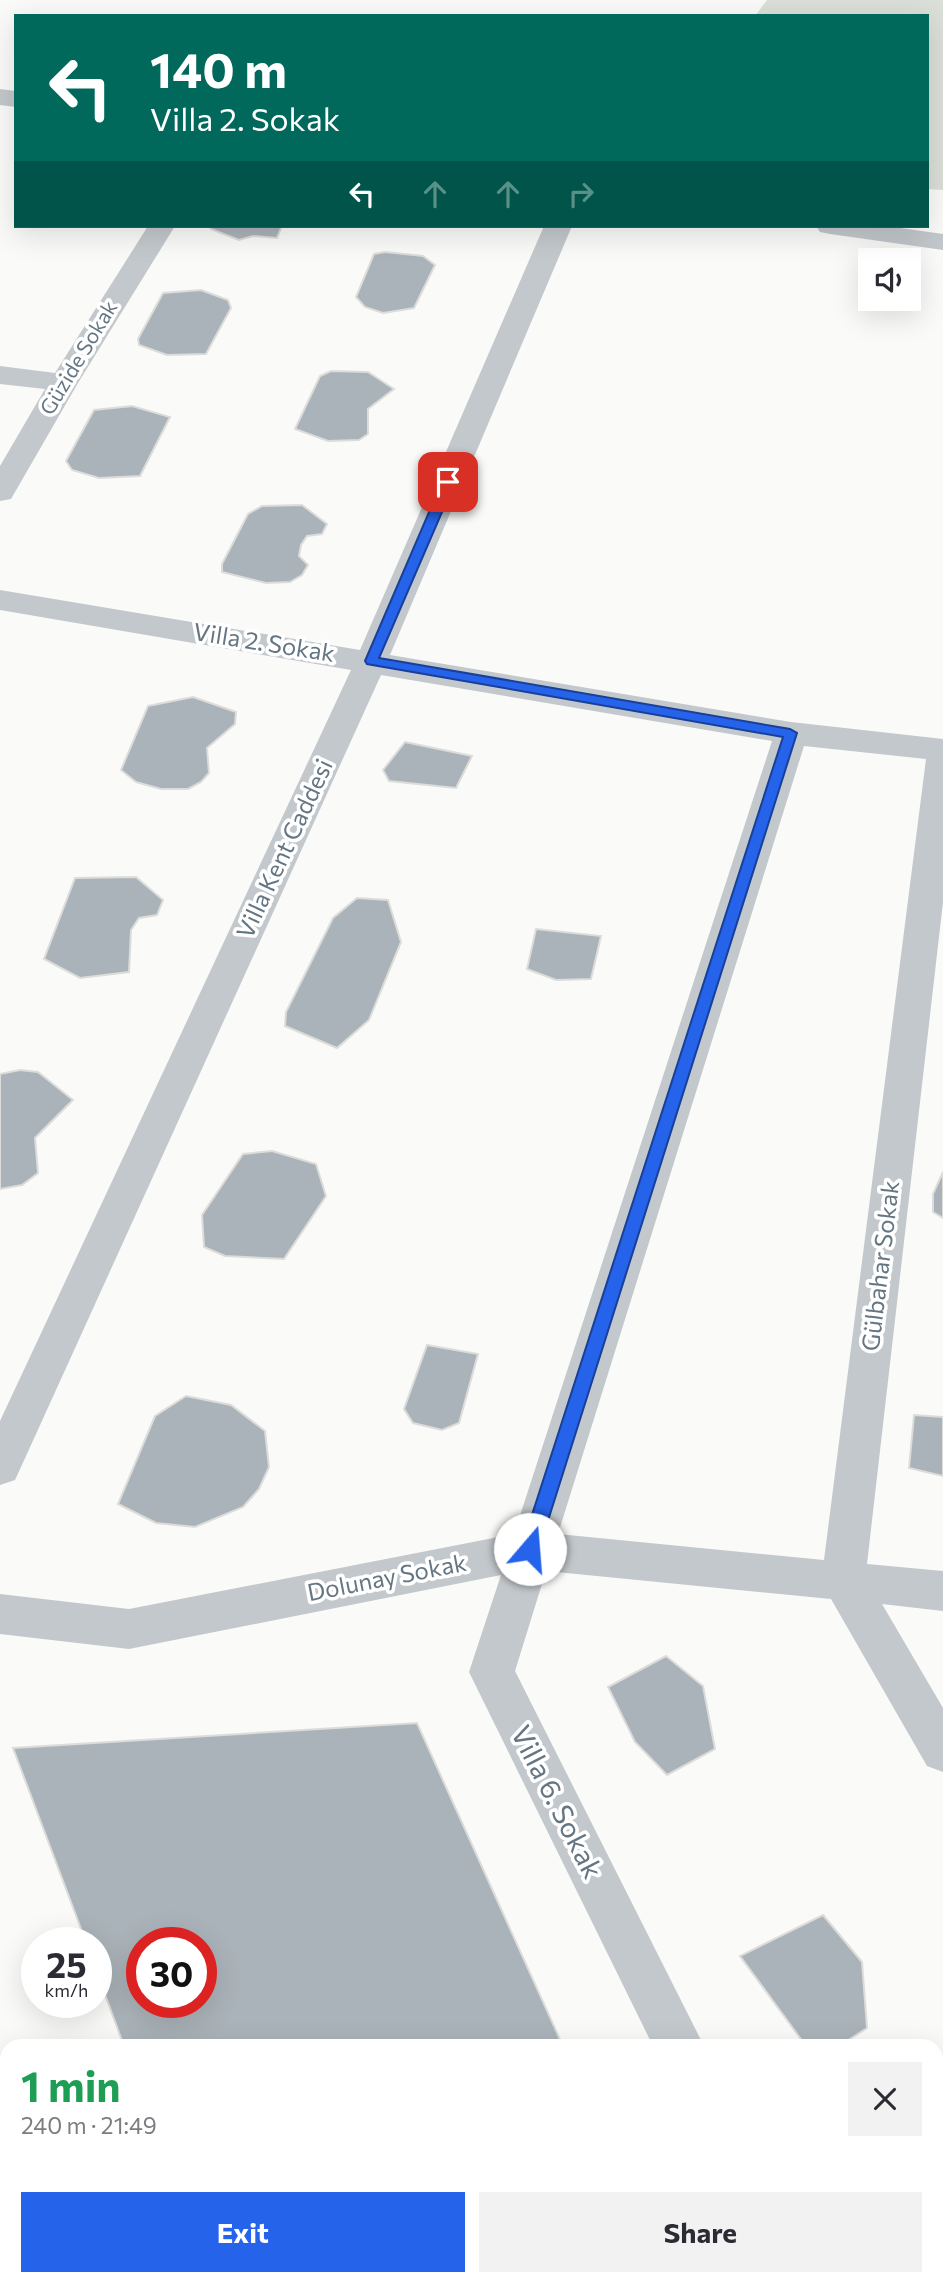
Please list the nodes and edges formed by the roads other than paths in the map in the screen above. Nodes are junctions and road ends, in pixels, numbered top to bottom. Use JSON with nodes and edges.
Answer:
{"nodes":[{"id":1,"x":160,"y":228,"type":"edge"},
{"id":2,"x":557,"y":228,"type":"edge"},
{"id":3,"x":844,"y":228,"type":"edge"},
{"id":4,"x":943,"y":242,"type":"edge"},
{"id":5,"x":0,"y":374,"type":"edge"},
{"id":6,"x":63,"y":383,"type":"junction"},
{"id":7,"x":0,"y":492,"type":"edge"},
{"id":8,"x":0,"y":600,"type":"edge"},
{"id":9,"x":371,"y":661,"type":"junction"},
{"id":10,"x":790,"y":733,"type":"junction"},
{"id":11,"x":943,"y":750,"type":"edge"},
{"id":12,"x":943,"y":756,"type":"edge"},
{"id":13,"x":0,"y":1467,"type":"edge"},
{"id":14,"x":530,"y":1549,"type":"junction"},
{"id":15,"x":843,"y":1579,"type":"junction"},
{"id":16,"x":943,"y":1591,"type":"edge"},
{"id":17,"x":0,"y":1614,"type":"edge"},
{"id":18,"x":943,"y":1751,"type":"edge"},
{"id":19,"x":676,"y":2039,"type":"edge"}],
"edges":[{"from":1,"to":6,"type":"street","name":"Güzide Sokak"},
{"from":2,"to":9,"type":"street","name":"Villa Kent Caddesi"},
{"from":3,"to":4,"type":"street"},
{"from":5,"to":6,"type":"street"},
{"from":6,"to":7,"type":"street","name":"Güzide Sokak"},
{"from":8,"to":9,"type":"street","name":"Villa 2. Sokak"},
{"from":9,"to":10,"type":"street","name":"Villa 2. Sokak"},
{"from":9,"to":13,"type":"street","name":"Villa Kent Caddesi"},
{"from":10,"to":11,"type":"street","name":"Villa 2. Sokak"},
{"from":10,"to":14,"type":"street"},
{"from":12,"to":15,"type":"street","name":"Gülbahar Sokak"},
{"from":14,"to":15,"type":"street","name":"Dolunay Sokak"},
{"from":14,"to":17,"type":"street","name":"Dolunay Sokak"},
{"from":14,"to":19,"type":"street","name":"Villa 6. Sokak"},
{"from":15,"to":16,"type":"street","name":"Dolunay Sokak"},
{"from":15,"to":18,"type":"street"}]}
